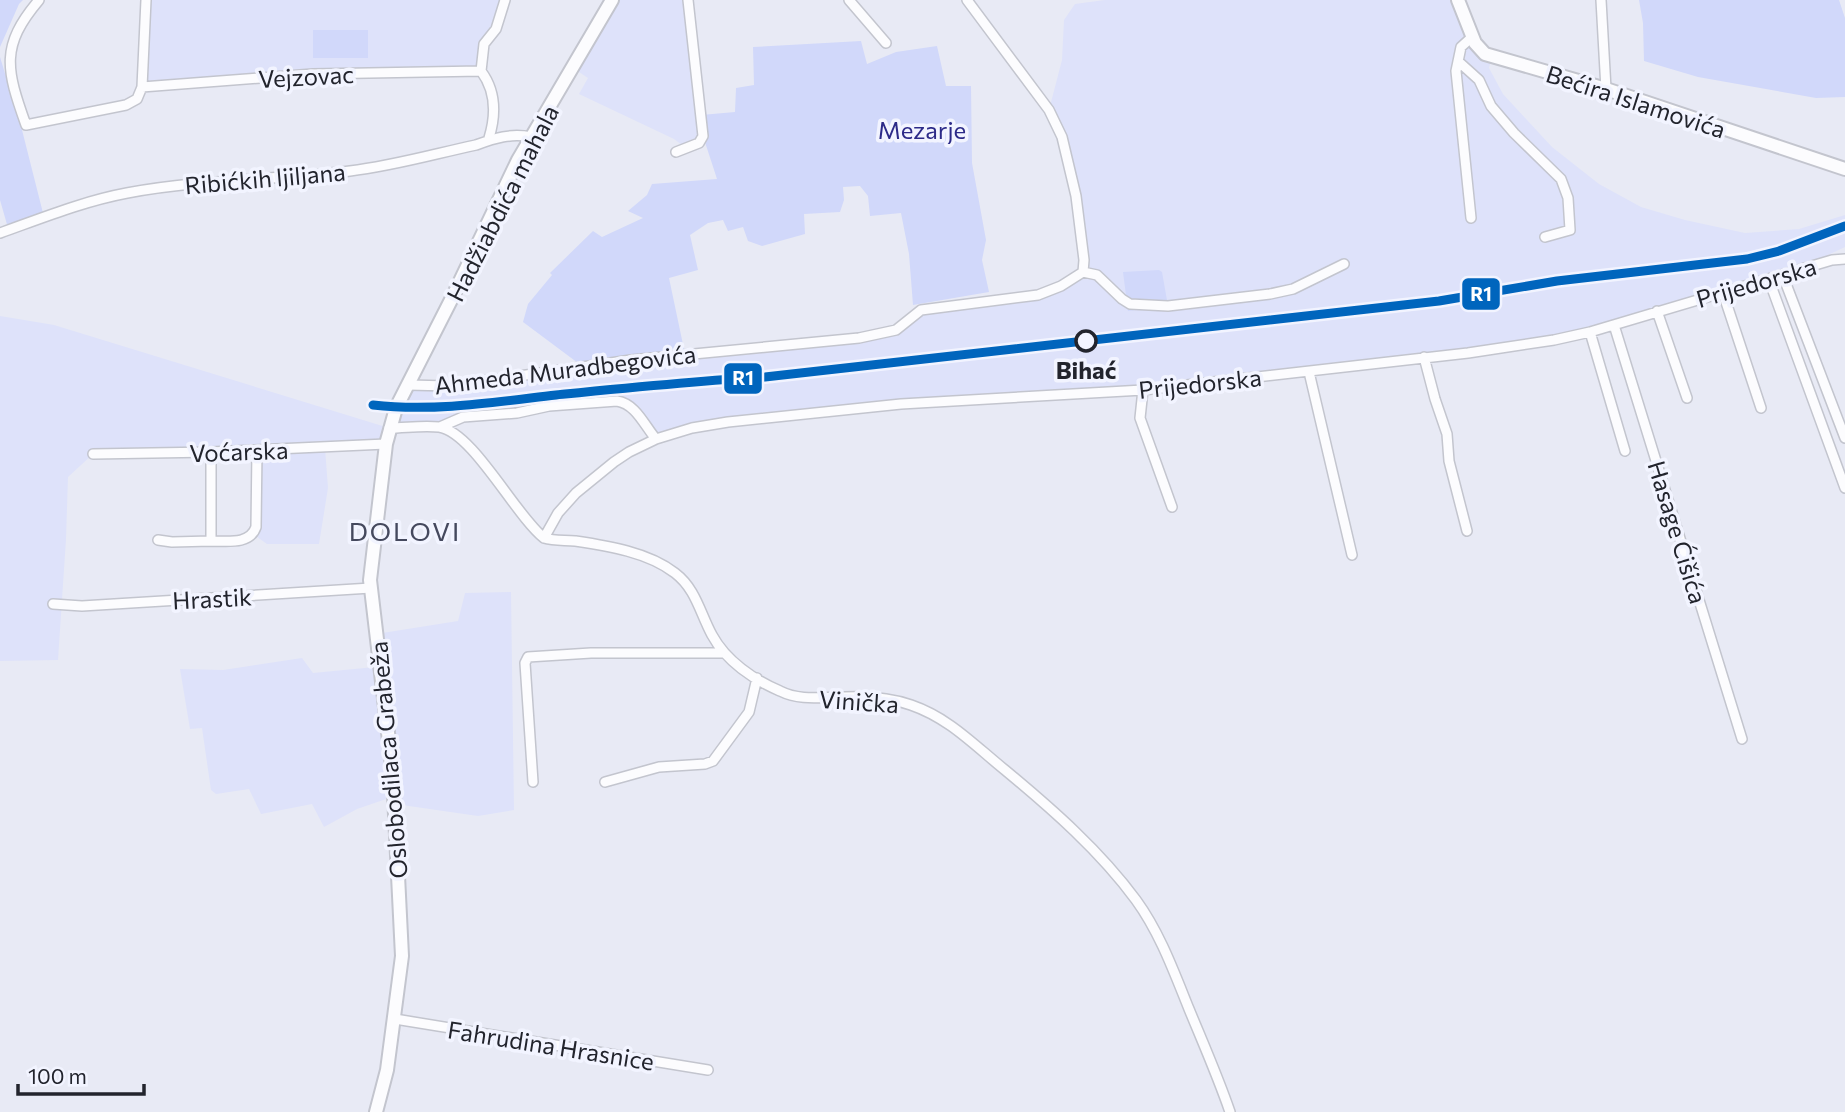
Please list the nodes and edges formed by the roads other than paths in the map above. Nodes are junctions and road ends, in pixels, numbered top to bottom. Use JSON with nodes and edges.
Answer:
{"nodes":[{"id":1,"x":39,"y":0,"type":"edge"},
{"id":2,"x":146,"y":0,"type":"edge"},
{"id":3,"x":505,"y":0,"type":"edge"},
{"id":4,"x":612,"y":0,"type":"edge"},
{"id":5,"x":688,"y":0,"type":"edge"},
{"id":6,"x":849,"y":0,"type":"edge"},
{"id":7,"x":967,"y":0,"type":"edge"},
{"id":8,"x":1458,"y":0,"type":"edge"},
{"id":9,"x":1601,"y":0,"type":"edge"},
{"id":10,"x":1472,"y":37,"type":"junction"},
{"id":11,"x":886,"y":43,"type":"dead end"},
{"id":12,"x":1459,"y":62,"type":"junction"},
{"id":13,"x":481,"y":71,"type":"junction"},
{"id":14,"x":142,"y":87,"type":"junction"},
{"id":15,"x":1606,"y":89,"type":"junction"},
{"id":16,"x":531,"y":136,"type":"junction"},
{"id":17,"x":489,"y":138,"type":"junction"},
{"id":18,"x":676,"y":152,"type":"dead end"},
{"id":19,"x":1845,"y":169,"type":"edge"},
{"id":20,"x":1471,"y":218,"type":"dead end"},
{"id":21,"x":0,"y":233,"type":"edge"},
{"id":22,"x":1545,"y":237,"type":"dead end"},
{"id":23,"x":1845,"y":259,"type":"edge"},
{"id":24,"x":1344,"y":264,"type":"dead end"},
{"id":25,"x":1083,"y":272,"type":"junction"},
{"id":26,"x":1783,"y":275,"type":"junction"},
{"id":27,"x":1769,"y":280,"type":"junction"},
{"id":28,"x":1723,"y":293,"type":"junction"},
{"id":29,"x":1657,"y":311,"type":"junction"},
{"id":30,"x":1614,"y":325,"type":"junction"},
{"id":31,"x":1590,"y":332,"type":"junction"},
{"id":32,"x":1424,"y":357,"type":"junction"},
{"id":33,"x":1309,"y":372,"type":"junction"},
{"id":34,"x":409,"y":385,"type":"junction"},
{"id":35,"x":1143,"y":390,"type":"junction"},
{"id":36,"x":1686,"y":398,"type":"dead end"},
{"id":37,"x":396,"y":408,"type":"joint"},
{"id":38,"x":1761,"y":408,"type":"dead end"},
{"id":39,"x":440,"y":427,"type":"junction"},
{"id":40,"x":389,"y":428,"type":"junction"},
{"id":41,"x":1845,"y":438,"type":"edge"},
{"id":42,"x":656,"y":439,"type":"junction"},
{"id":43,"x":386,"y":444,"type":"junction"},
{"id":44,"x":257,"y":450,"type":"junction"},
{"id":45,"x":1625,"y":451,"type":"dead end"},
{"id":46,"x":211,"y":452,"type":"junction"},
{"id":47,"x":93,"y":454,"type":"dead end"},
{"id":48,"x":1845,"y":488,"type":"edge"},
{"id":49,"x":1172,"y":507,"type":"dead end"},
{"id":50,"x":1467,"y":531,"type":"dead end"},
{"id":51,"x":544,"y":538,"type":"junction"},
{"id":52,"x":158,"y":540,"type":"dead end"},
{"id":53,"x":211,"y":541,"type":"junction"},
{"id":54,"x":1352,"y":555,"type":"dead end"},
{"id":55,"x":370,"y":588,"type":"junction"},
{"id":56,"x":53,"y":604,"type":"dead end"},
{"id":57,"x":724,"y":653,"type":"junction"},
{"id":58,"x":757,"y":678,"type":"junction"},
{"id":59,"x":1742,"y":739,"type":"dead end"},
{"id":60,"x":533,"y":782,"type":"dead end"},
{"id":61,"x":605,"y":782,"type":"dead end"},
{"id":62,"x":395,"y":1019,"type":"junction"},
{"id":63,"x":708,"y":1070,"type":"dead end"},
{"id":64,"x":376,"y":1112,"type":"edge"},
{"id":65,"x":1230,"y":1112,"type":"edge"}],
"edges":[{"from":1,"to":14,"type":"street"},
{"from":2,"to":14,"type":"street"},
{"from":3,"to":13,"type":"street"},
{"from":4,"to":16,"type":"street","name":"Hadžiabdića mahala"},
{"from":5,"to":18,"type":"street"},
{"from":6,"to":11,"type":"street"},
{"from":7,"to":25,"type":"street"},
{"from":8,"to":10,"type":"street"},
{"from":9,"to":15,"type":"street"},
{"from":10,"to":12,"type":"street"},
{"from":10,"to":15,"type":"street","name":"Bećira Islamovića"},
{"from":12,"to":20,"type":"street"},
{"from":12,"to":22,"type":"street"},
{"from":13,"to":14,"type":"street","name":"Vejzovac"},
{"from":13,"to":17,"type":"street"},
{"from":15,"to":19,"type":"street","name":"Bećira Islamovića"},
{"from":16,"to":17,"type":"street","name":"Ribićkih ljiljana"},
{"from":16,"to":34,"type":"street","name":"Hadžiabdića mahala"},
{"from":17,"to":21,"type":"street","name":"Ribićkih ljiljana"},
{"from":23,"to":26,"type":"street","name":"Prijedorska"},
{"from":24,"to":25,"type":"street"},
{"from":25,"to":34,"type":"street","name":"Ahmeda Muradbegovića"},
{"from":26,"to":27,"type":"street","name":"Prijedorska"},
{"from":26,"to":41,"type":"street"},
{"from":27,"to":28,"type":"street","name":"Prijedorska"},
{"from":27,"to":48,"type":"street"},
{"from":28,"to":29,"type":"street","name":"Prijedorska"},
{"from":28,"to":38,"type":"street"},
{"from":29,"to":30,"type":"street","name":"Prijedorska"},
{"from":29,"to":36,"type":"street"},
{"from":30,"to":31,"type":"street","name":"Prijedorska"},
{"from":30,"to":59,"type":"street","name":"Hasage Ćišića"},
{"from":31,"to":32,"type":"street","name":"Prijedorska"},
{"from":31,"to":45,"type":"street"},
{"from":32,"to":33,"type":"street","name":"Prijedorska"},
{"from":32,"to":50,"type":"street"},
{"from":33,"to":35,"type":"street","name":"Prijedorska"},
{"from":33,"to":54,"type":"street"},
{"from":34,"to":37,"type":"street","name":"Hadžiabdića mahala"},
{"from":35,"to":42,"type":"street","name":"Prijedorska"},
{"from":35,"to":49,"type":"street"},
{"from":37,"to":40,"type":"street","name":"Oslobodilaca Grabeža"},
{"from":39,"to":40,"type":"street"},
{"from":39,"to":42,"type":"street"},
{"from":39,"to":51,"type":"street"},
{"from":40,"to":43,"type":"street","name":"Oslobodilaca Grabeža"},
{"from":42,"to":51,"type":"street","name":"Prijedorska"},
{"from":43,"to":44,"type":"street","name":"Voćarska"},
{"from":43,"to":55,"type":"street","name":"Oslobodilaca Grabeža"},
{"from":44,"to":46,"type":"street","name":"Voćarska"},
{"from":44,"to":53,"type":"street"},
{"from":46,"to":47,"type":"street","name":"Voćarska"},
{"from":46,"to":53,"type":"street"},
{"from":51,"to":57,"type":"street","name":"Vinička"},
{"from":52,"to":53,"type":"street"},
{"from":55,"to":56,"type":"street","name":"Hrastik"},
{"from":55,"to":62,"type":"street","name":"Oslobodilaca Grabeža"},
{"from":57,"to":58,"type":"street","name":"Vinička"},
{"from":57,"to":60,"type":"street"},
{"from":58,"to":61,"type":"street"},
{"from":58,"to":65,"type":"street","name":"Vinička"},
{"from":62,"to":63,"type":"street","name":"Fahrudina Hrasnice"},
{"from":62,"to":64,"type":"street","name":"Oslobodilaca Grabeža"}]}
